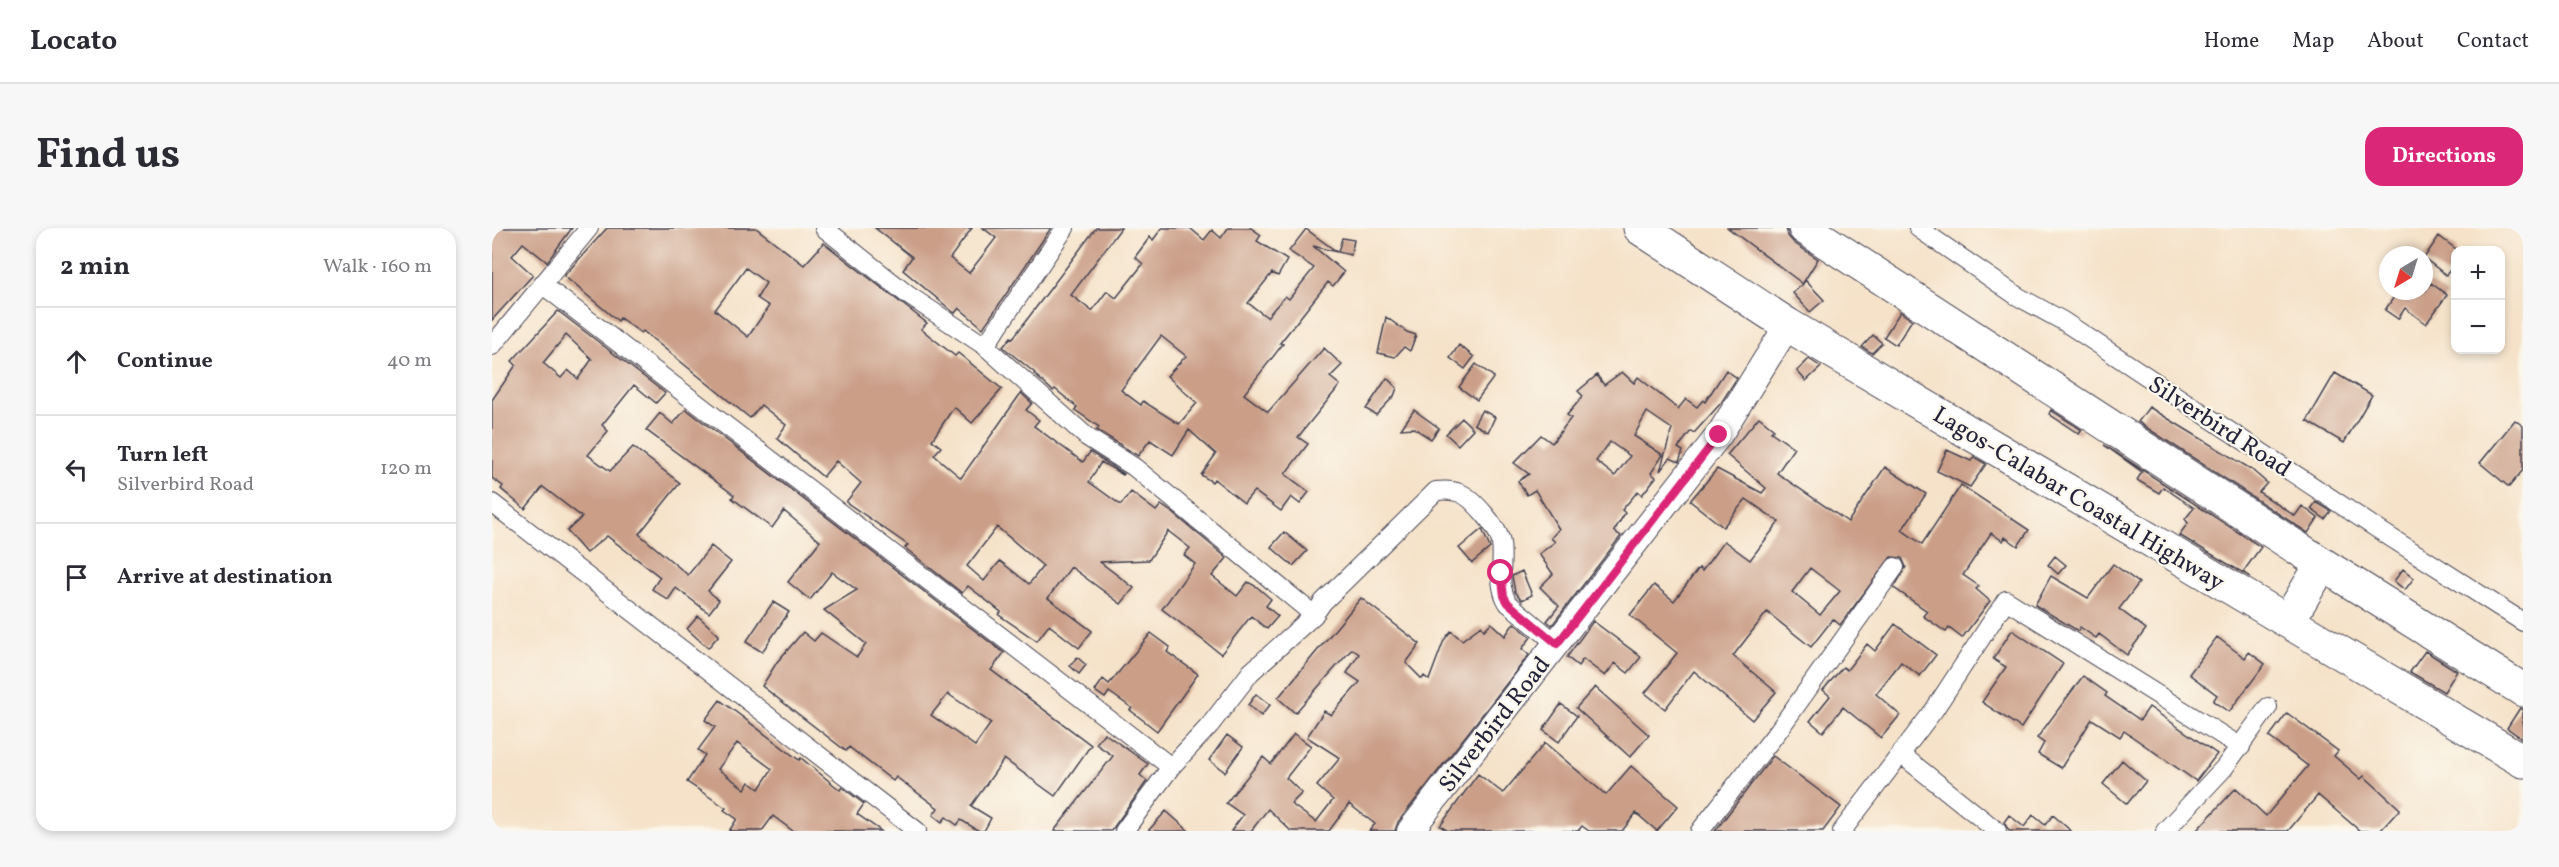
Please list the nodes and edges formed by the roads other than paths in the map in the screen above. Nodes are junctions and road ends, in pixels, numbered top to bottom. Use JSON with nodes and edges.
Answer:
{"nodes":[{"id":1,"x":589,"y":228,"type":"edge"},
{"id":2,"x":824,"y":228,"type":"edge"},
{"id":3,"x":1065,"y":228,"type":"edge"},
{"id":4,"x":1640,"y":228,"type":"edge"},
{"id":5,"x":1805,"y":228,"type":"edge"},
{"id":6,"x":1918,"y":228,"type":"edge"},
{"id":7,"x":543,"y":285,"type":"junction"},
{"id":8,"x":1788,"y":325,"type":"junction"},
{"id":9,"x":492,"y":346,"type":"edge"},
{"id":10,"x":985,"y":346,"type":"junction"},
{"id":11,"x":492,"y":503,"type":"edge"},
{"id":12,"x":2322,"y":564,"type":"junction"},
{"id":13,"x":1895,"y":567,"type":"dead end"},
{"id":14,"x":1314,"y":615,"type":"junction"},
{"id":15,"x":2288,"y":621,"type":"junction"},
{"id":16,"x":2523,"y":622,"type":"edge"},
{"id":17,"x":1557,"y":644,"type":"junction"},
{"id":18,"x":2523,"y":690,"type":"edge"},
{"id":19,"x":2268,"y":707,"type":"dead end"},
{"id":20,"x":2241,"y":747,"type":"junction"},
{"id":21,"x":1902,"y":755,"type":"junction"},
{"id":22,"x":2523,"y":761,"type":"edge"},
{"id":23,"x":1171,"y":767,"type":"junction"},
{"id":24,"x":917,"y":831,"type":"edge"},
{"id":25,"x":1124,"y":831,"type":"edge"},
{"id":26,"x":1410,"y":831,"type":"edge"},
{"id":27,"x":1700,"y":831,"type":"edge"},
{"id":28,"x":1842,"y":831,"type":"edge"},
{"id":29,"x":1997,"y":831,"type":"edge"},
{"id":30,"x":2165,"y":831,"type":"edge"}],
"edges":[{"from":1,"to":7,"type":"street"},
{"from":2,"to":10,"type":"street"},
{"from":3,"to":10,"type":"street"},
{"from":4,"to":8,"type":"highway","name":"Lagos-Calabar Coastal Highway"},
{"from":5,"to":12,"type":"highway"},
{"from":6,"to":16,"type":"street","name":"Silverbird Road"},
{"from":7,"to":9,"type":"street"},
{"from":7,"to":23,"type":"street"},
{"from":8,"to":15,"type":"highway","name":"Lagos-Calabar Coastal Highway"},
{"from":8,"to":17,"type":"street","name":"Silverbird Road"},
{"from":10,"to":14,"type":"street"},
{"from":11,"to":24,"type":"street"},
{"from":12,"to":15,"type":"highway"},
{"from":12,"to":18,"type":"highway"},
{"from":13,"to":27,"type":"street"},
{"from":14,"to":17,"type":"street"},
{"from":14,"to":23,"type":"street"},
{"from":15,"to":22,"type":"highway","name":"Lagos-Calabar Coastal Highway"},
{"from":17,"to":26,"type":"street","name":"Silverbird Road"},
{"from":19,"to":20,"type":"street"},
{"from":20,"to":21,"type":"street"},
{"from":20,"to":30,"type":"street"},
{"from":21,"to":28,"type":"street"},
{"from":21,"to":29,"type":"street"},
{"from":23,"to":25,"type":"street"}]}
